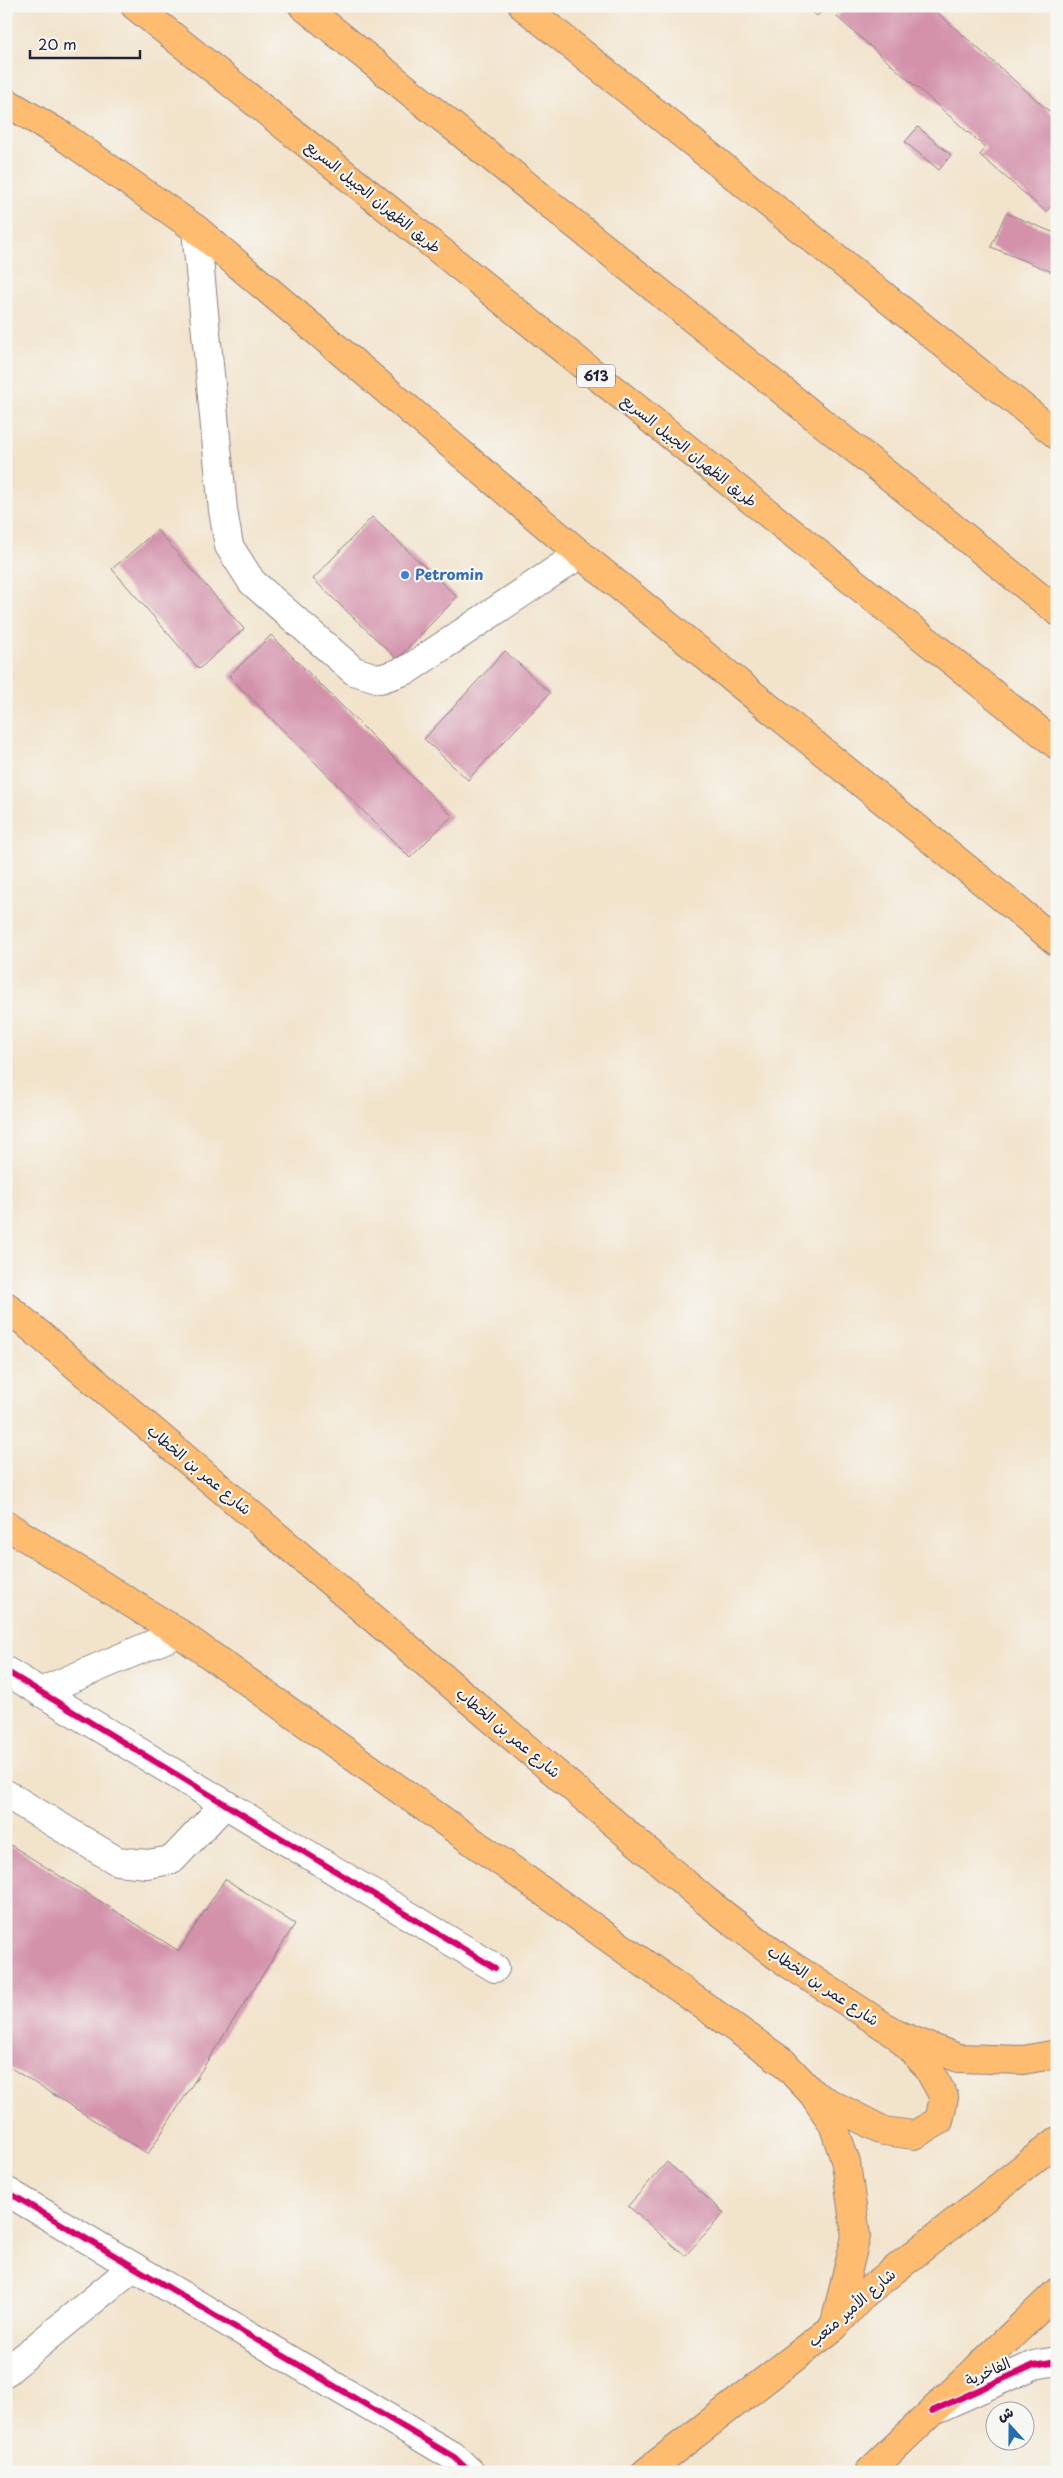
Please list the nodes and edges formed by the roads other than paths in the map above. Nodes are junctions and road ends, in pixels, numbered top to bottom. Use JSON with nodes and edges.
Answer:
{"nodes":[{"id":1,"x":135,"y":6,"type":"edge"},
{"id":2,"x":303,"y":6,"type":"edge"},
{"id":3,"x":524,"y":6,"type":"edge"},
{"id":4,"x":6,"y":102,"type":"edge"},
{"id":5,"x":196,"y":229,"type":"junction"},
{"id":6,"x":1057,"y":435,"type":"edge"},
{"id":7,"x":580,"y":554,"type":"junction"},
{"id":8,"x":1057,"y":611,"type":"edge"},
{"id":9,"x":1057,"y":745,"type":"edge"},
{"id":10,"x":1057,"y":942,"type":"edge"},
{"id":11,"x":6,"y":1306,"type":"edge"},
{"id":12,"x":6,"y":1526,"type":"edge"},
{"id":13,"x":179,"y":1633,"type":"junction"},
{"id":14,"x":6,"y":1671,"type":"edge"},
{"id":15,"x":40,"y":1692,"type":"junction"},
{"id":16,"x":6,"y":1794,"type":"edge"},
{"id":17,"x":225,"y":1804,"type":"junction"},
{"id":18,"x":495,"y":1968,"type":"dead end"},
{"id":19,"x":896,"y":2034,"type":"junction"},
{"id":20,"x":1057,"y":2054,"type":"edge"},
{"id":21,"x":813,"y":2094,"type":"junction"},
{"id":22,"x":1057,"y":2141,"type":"edge"},
{"id":23,"x":6,"y":2191,"type":"edge"},
{"id":24,"x":133,"y":2267,"type":"junction"},
{"id":25,"x":1057,"y":2292,"type":"edge"},
{"id":26,"x":834,"y":2327,"type":"junction"},
{"id":27,"x":1057,"y":2361,"type":"edge"},
{"id":28,"x":6,"y":2372,"type":"edge"},
{"id":29,"x":932,"y":2411,"type":"junction"},
{"id":30,"x":470,"y":2472,"type":"edge"},
{"id":31,"x":646,"y":2472,"type":"edge"},
{"id":32,"x":869,"y":2472,"type":"edge"}],
"edges":[{"from":1,"to":9,"type":"main road","name":"طريق الظهران الجبيل السريع","number":"613"},
{"from":2,"to":8,"type":"main road"},
{"from":3,"to":6,"type":"main road"},
{"from":4,"to":5,"type":"main road"},
{"from":5,"to":7,"type":"main road"},
{"from":5,"to":7,"type":"street"},
{"from":7,"to":10,"type":"main road"},
{"from":11,"to":19,"type":"main road","name":"شارع عمر بن الخطاب"},
{"from":12,"to":13,"type":"main road"},
{"from":13,"to":15,"type":"street"},
{"from":13,"to":21,"type":"main road"},
{"from":14,"to":15,"type":"street"},
{"from":15,"to":17,"type":"street"},
{"from":16,"to":17,"type":"street"},
{"from":17,"to":18,"type":"street"},
{"from":19,"to":20,"type":"main road","name":"شارع عمر بن الخطاب"},
{"from":19,"to":21,"type":"main road"},
{"from":21,"to":26,"type":"main road"},
{"from":22,"to":26,"type":"main road","name":"شارع الأمير متعب"},
{"from":23,"to":24,"type":"street"},
{"from":24,"to":28,"type":"street"},
{"from":24,"to":30,"type":"street"},
{"from":25,"to":29,"type":"main road"},
{"from":26,"to":31,"type":"main road","name":"شارع الأمير متعب"},
{"from":27,"to":29,"type":"street","name":"الفاخرية"},
{"from":29,"to":32,"type":"main road"}]}
